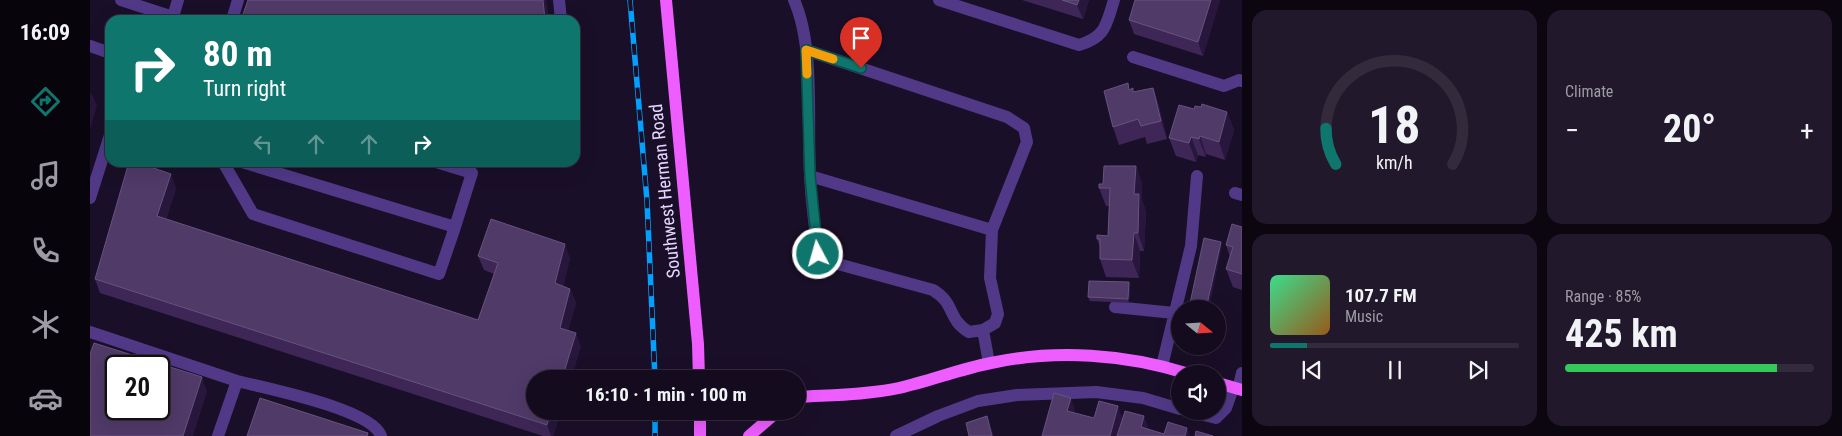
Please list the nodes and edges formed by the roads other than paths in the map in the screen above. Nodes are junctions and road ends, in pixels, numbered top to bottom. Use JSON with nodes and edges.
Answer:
{"nodes":[{"id":1,"x":121,"y":0,"type":"edge"},
{"id":2,"x":178,"y":0,"type":"edge"},
{"id":3,"x":238,"y":0,"type":"edge"},
{"id":4,"x":559,"y":0,"type":"edge"},
{"id":5,"x":666,"y":0,"type":"edge"},
{"id":6,"x":794,"y":0,"type":"edge"},
{"id":7,"x":939,"y":0,"type":"edge"},
{"id":8,"x":1114,"y":0,"type":"edge"},
{"id":9,"x":161,"y":15,"type":"edge"},
{"id":10,"x":173,"y":15,"type":"edge"},
{"id":11,"x":234,"y":15,"type":"edge"},
{"id":12,"x":560,"y":15,"type":"edge"},
{"id":13,"x":90,"y":46,"type":"edge"},
{"id":14,"x":806,"y":50,"type":"junction"},
{"id":15,"x":105,"y":51,"type":"edge"},
{"id":16,"x":1132,"y":57,"type":"dead end"},
{"id":17,"x":1241,"y":77,"type":"edge"},
{"id":18,"x":105,"y":151,"type":"edge"},
{"id":19,"x":226,"y":167,"type":"edge"},
{"id":20,"x":258,"y":167,"type":"edge"},
{"id":21,"x":452,"y":167,"type":"edge"},
{"id":22,"x":810,"y":176,"type":"junction"},
{"id":23,"x":1197,"y":176,"type":"dead end"},
{"id":24,"x":90,"y":198,"type":"edge"},
{"id":25,"x":455,"y":227,"type":"junction"},
{"id":26,"x":992,"y":230,"type":"junction"},
{"id":27,"x":1177,"y":300,"type":"edge"},
{"id":28,"x":1115,"y":307,"type":"dead end"},
{"id":29,"x":1171,"y":313,"type":"edge"},
{"id":30,"x":1171,"y":326,"type":"edge"},
{"id":31,"x":983,"y":330,"type":"junction"},
{"id":32,"x":90,"y":332,"type":"edge"},
{"id":33,"x":990,"y":363,"type":"junction"},
{"id":34,"x":1162,"y":366,"type":"junction"},
{"id":35,"x":1171,"y":369,"type":"edge"},
{"id":36,"x":699,"y":370,"type":"edge"},
{"id":37,"x":1242,"y":372,"type":"edge"},
{"id":38,"x":237,"y":381,"type":"junction"},
{"id":39,"x":1226,"y":385,"type":"edge"},
{"id":40,"x":1238,"y":389,"type":"edge"},
{"id":41,"x":806,"y":397,"type":"edge"},
{"id":42,"x":1171,"y":406,"type":"edge"},
{"id":43,"x":1226,"y":408,"type":"edge"},
{"id":44,"x":700,"y":420,"type":"edge"},
{"id":45,"x":768,"y":420,"type":"edge"},
{"id":46,"x":218,"y":436,"type":"edge"},
{"id":47,"x":381,"y":436,"type":"edge"},
{"id":48,"x":700,"y":436,"type":"edge"},
{"id":49,"x":749,"y":436,"type":"edge"},
{"id":50,"x":896,"y":436,"type":"edge"}],
"edges":[{"from":1,"to":9,"type":"lane"},
{"from":2,"to":10,"type":"lane"},
{"from":3,"to":11,"type":"lane"},
{"from":4,"to":12,"type":"lane"},
{"from":5,"to":36,"type":"main road","name":"Southwest Herman Road"},
{"from":6,"to":14,"type":"lane"},
{"from":7,"to":8,"type":"lane"},
{"from":13,"to":15,"type":"lane"},
{"from":14,"to":22,"type":"lane"},
{"from":14,"to":26,"type":"lane"},
{"from":16,"to":17,"type":"lane"},
{"from":18,"to":24,"type":"lane"},
{"from":19,"to":25,"type":"lane"},
{"from":20,"to":25,"type":"lane"},
{"from":21,"to":25,"type":"lane"},
{"from":22,"to":26,"type":"lane"},
{"from":22,"to":31,"type":"lane"},
{"from":23,"to":27,"type":"lane"},
{"from":26,"to":31,"type":"lane"},
{"from":28,"to":29,"type":"lane"},
{"from":30,"to":34,"type":"lane"},
{"from":31,"to":33,"type":"lane"},
{"from":32,"to":38,"type":"lane"},
{"from":33,"to":34,"type":"main road"},
{"from":33,"to":41,"type":"main road"},
{"from":34,"to":35,"type":"main road"},
{"from":37,"to":40,"type":"lane"},
{"from":38,"to":46,"type":"lane"},
{"from":38,"to":47,"type":"lane"},
{"from":39,"to":40,"type":"main road"},
{"from":40,"to":43,"type":"lane"},
{"from":42,"to":50,"type":"lane"},
{"from":44,"to":48,"type":"main road"},
{"from":45,"to":49,"type":"main road"}]}
